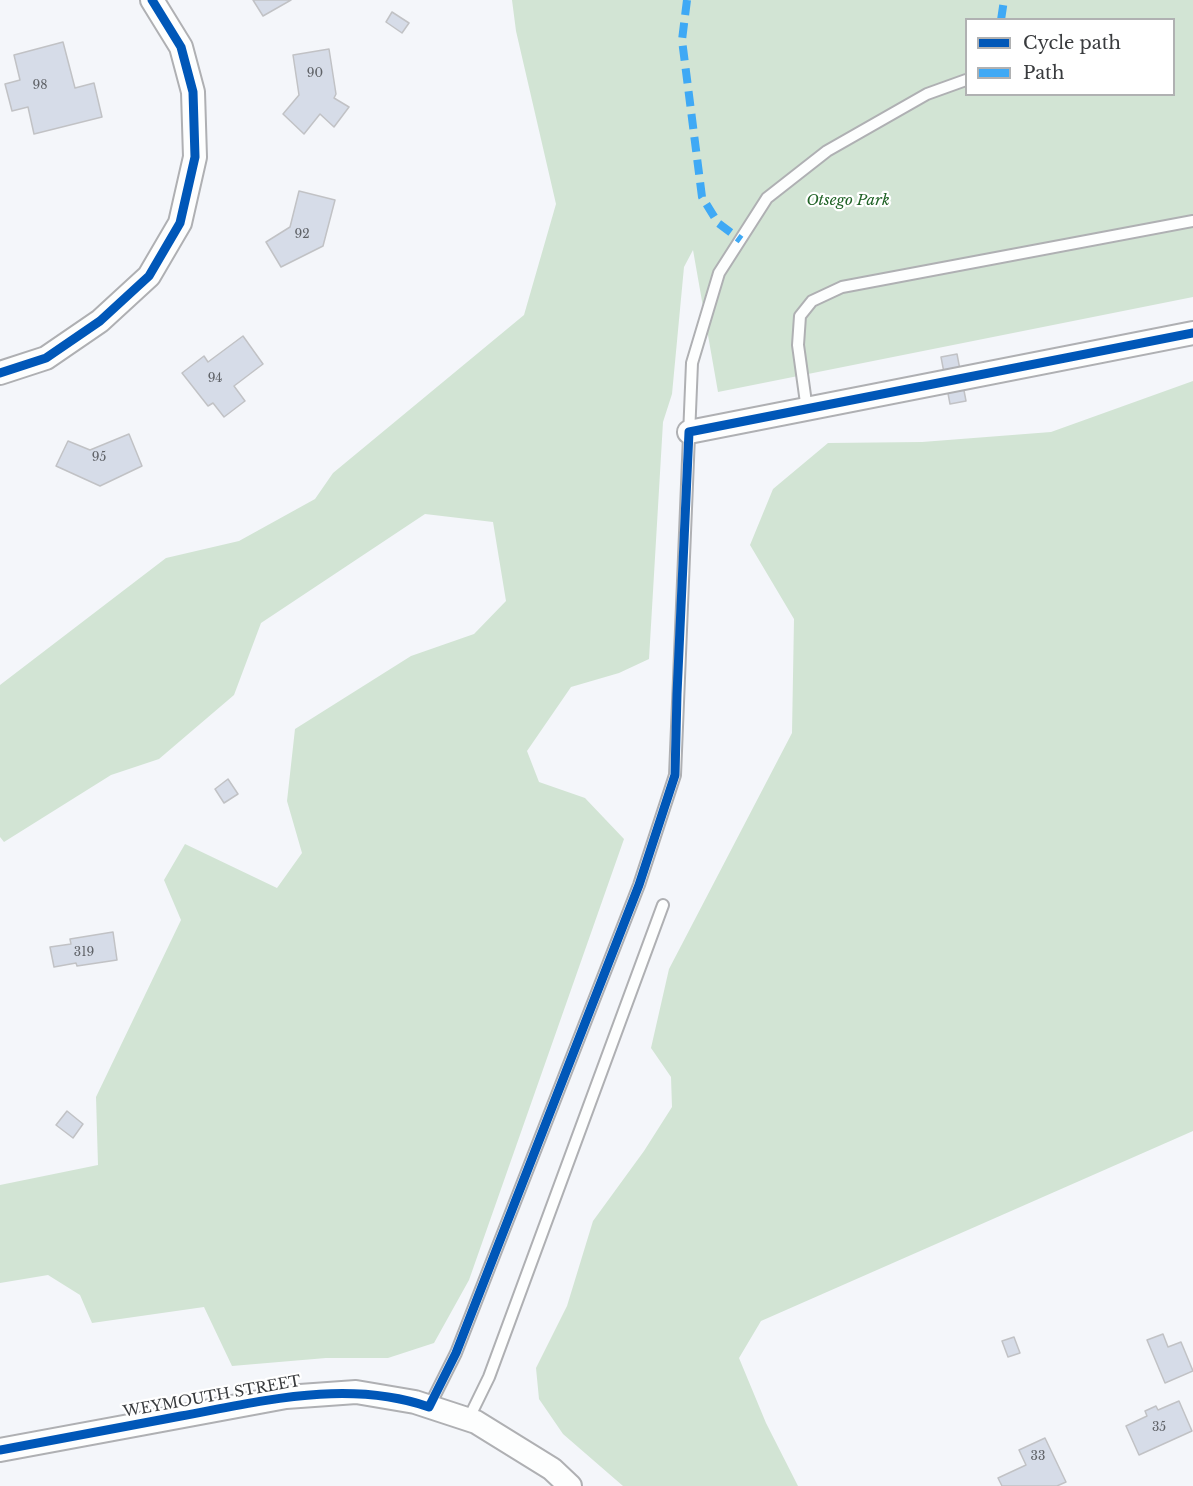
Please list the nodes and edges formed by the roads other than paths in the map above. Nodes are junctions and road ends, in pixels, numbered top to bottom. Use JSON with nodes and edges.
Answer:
{"nodes":[{"id":1,"x":152,"y":0,"type":"edge"},
{"id":2,"x":965,"y":80,"type":"edge"},
{"id":3,"x":1193,"y":221,"type":"edge"},
{"id":4,"x":1193,"y":333,"type":"edge"},
{"id":5,"x":0,"y":373,"type":"edge"},
{"id":6,"x":807,"y":410,"type":"junction"},
{"id":7,"x":689,"y":432,"type":"junction"},
{"id":8,"x":663,"y":905,"type":"dead end"},
{"id":9,"x":429,"y":1407,"type":"junction"},
{"id":10,"x":468,"y":1420,"type":"junction"},
{"id":11,"x":0,"y":1450,"type":"edge"},
{"id":12,"x":570,"y":1486,"type":"edge"}],
"edges":[{"from":1,"to":5,"type":"street"},
{"from":2,"to":7,"type":"lane"},
{"from":3,"to":6,"type":"lane"},
{"from":4,"to":6,"type":"street"},
{"from":6,"to":7,"type":"street"},
{"from":7,"to":9,"type":"lane"},
{"from":8,"to":10,"type":"lane"},
{"from":9,"to":10,"type":"street","name":"WEYMOUTH STREET"},
{"from":9,"to":11,"type":"street","name":"WEYMOUTH STREET"},
{"from":10,"to":12,"type":"street","name":"WEYMOUTH STREET"}]}
